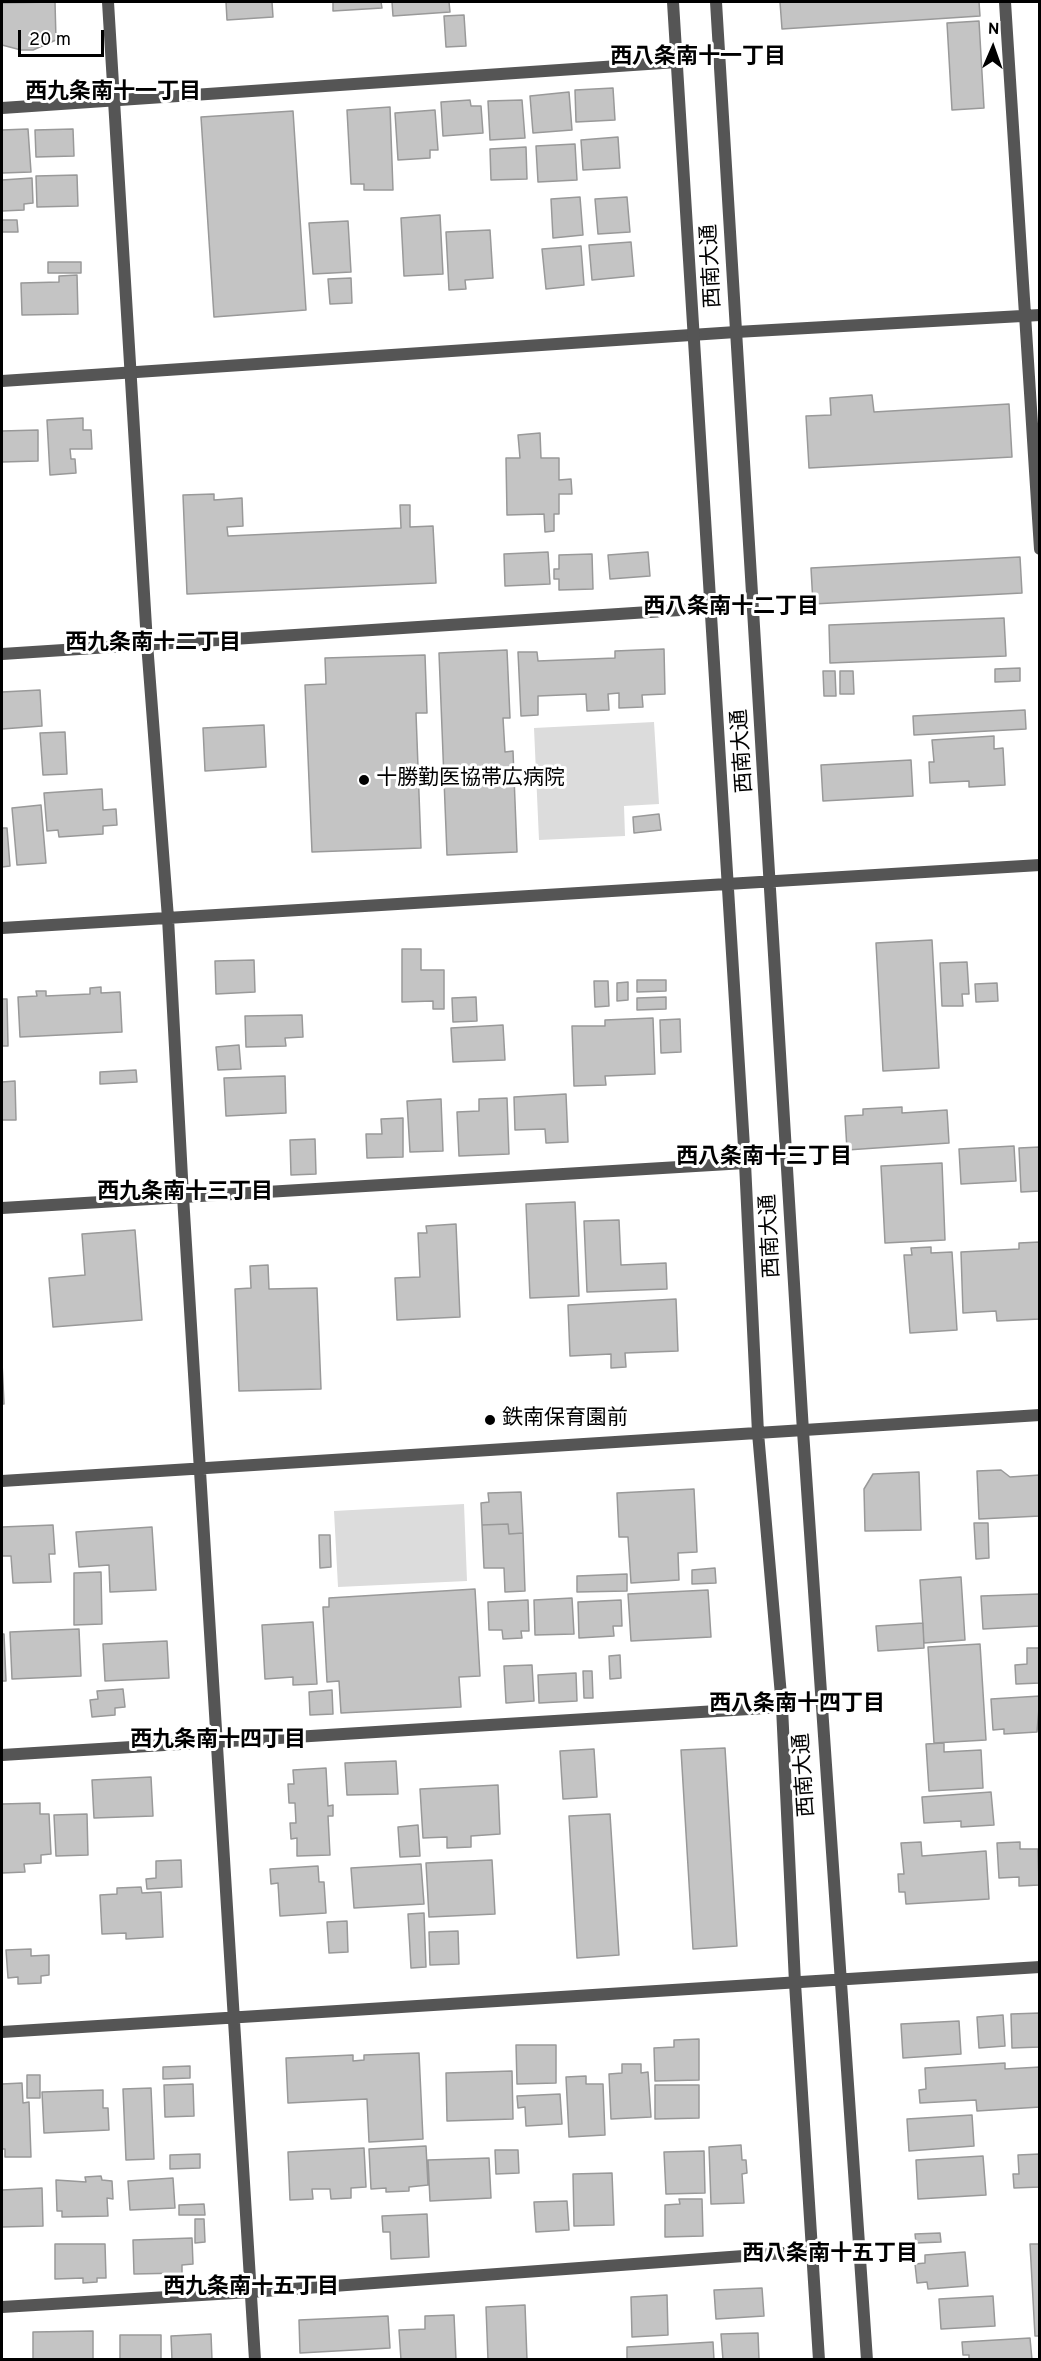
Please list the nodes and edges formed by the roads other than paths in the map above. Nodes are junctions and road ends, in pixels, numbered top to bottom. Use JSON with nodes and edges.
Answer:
{"nodes":[{"id":1,"x":108,"y":2,"type":"edge"},
{"id":2,"x":673,"y":2,"type":"edge"},
{"id":3,"x":716,"y":2,"type":"edge"},
{"id":4,"x":1005,"y":2,"type":"edge"},
{"id":5,"x":677,"y":62,"type":"junction"},
{"id":6,"x":115,"y":102,"type":"junction"},
{"id":7,"x":2,"y":108,"type":"edge"},
{"id":8,"x":1040,"y":315,"type":"edge"},
{"id":9,"x":1025,"y":316,"type":"junction"},
{"id":10,"x":736,"y":332,"type":"junction"},
{"id":11,"x":694,"y":335,"type":"junction"},
{"id":12,"x":133,"y":373,"type":"junction"},
{"id":13,"x":2,"y":381,"type":"edge"},
{"id":14,"x":1040,"y":549,"type":"edge"},
{"id":15,"x":711,"y":608,"type":"junction"},
{"id":16,"x":147,"y":643,"type":"junction"},
{"id":17,"x":2,"y":654,"type":"edge"},
{"id":18,"x":1040,"y":865,"type":"edge"},
{"id":19,"x":772,"y":881,"type":"junction"},
{"id":20,"x":727,"y":884,"type":"junction"},
{"id":21,"x":168,"y":918,"type":"junction"},
{"id":22,"x":2,"y":928,"type":"edge"},
{"id":23,"x":746,"y":1163,"type":"junction"},
{"id":24,"x":183,"y":1196,"type":"junction"},
{"id":25,"x":2,"y":1208,"type":"edge"},
{"id":26,"x":1040,"y":1415,"type":"edge"},
{"id":27,"x":803,"y":1431,"type":"junction"},
{"id":28,"x":758,"y":1433,"type":"junction"},
{"id":29,"x":201,"y":1468,"type":"junction"},
{"id":30,"x":2,"y":1481,"type":"edge"},
{"id":31,"x":782,"y":1707,"type":"junction"},
{"id":32,"x":217,"y":1742,"type":"junction"},
{"id":33,"x":2,"y":1755,"type":"edge"},
{"id":34,"x":1040,"y":1966,"type":"edge"},
{"id":35,"x":839,"y":1981,"type":"junction"},
{"id":36,"x":795,"y":1983,"type":"junction"},
{"id":37,"x":234,"y":2016,"type":"junction"},
{"id":38,"x":2,"y":2032,"type":"edge"},
{"id":39,"x":812,"y":2251,"type":"junction"},
{"id":40,"x":251,"y":2292,"type":"junction"},
{"id":41,"x":2,"y":2307,"type":"edge"},
{"id":42,"x":255,"y":2360,"type":"edge"},
{"id":43,"x":819,"y":2360,"type":"edge"},
{"id":44,"x":867,"y":2360,"type":"edge"}],
"edges":[{"from":1,"to":6,"type":"street"},
{"from":2,"to":5,"type":"street","name":"西南大通"},
{"from":3,"to":10,"type":"street","name":"西南大通"},
{"from":4,"to":9,"type":"street"},
{"from":5,"to":6,"type":"street"},
{"from":5,"to":11,"type":"street","name":"西南大通"},
{"from":6,"to":7,"type":"street"},
{"from":6,"to":12,"type":"street"},
{"from":8,"to":9,"type":"street"},
{"from":9,"to":10,"type":"street"},
{"from":9,"to":14,"type":"street"},
{"from":10,"to":11,"type":"street"},
{"from":10,"to":19,"type":"street","name":"西南大通"},
{"from":11,"to":12,"type":"street"},
{"from":11,"to":15,"type":"street","name":"西南大通"},
{"from":12,"to":13,"type":"street"},
{"from":12,"to":16,"type":"street"},
{"from":15,"to":16,"type":"street"},
{"from":15,"to":20,"type":"street","name":"西南大通"},
{"from":16,"to":17,"type":"street"},
{"from":16,"to":21,"type":"street"},
{"from":18,"to":19,"type":"street"},
{"from":19,"to":20,"type":"street"},
{"from":19,"to":27,"type":"street","name":"西南大通"},
{"from":20,"to":21,"type":"street"},
{"from":20,"to":23,"type":"street","name":"西南大通"},
{"from":21,"to":22,"type":"street"},
{"from":21,"to":24,"type":"street"},
{"from":23,"to":24,"type":"street"},
{"from":23,"to":28,"type":"street","name":"西南大通"},
{"from":24,"to":25,"type":"street"},
{"from":24,"to":29,"type":"street"},
{"from":26,"to":27,"type":"street"},
{"from":27,"to":28,"type":"street"},
{"from":27,"to":35,"type":"street","name":"西南大通"},
{"from":28,"to":29,"type":"street"},
{"from":28,"to":31,"type":"street","name":"西南大通"},
{"from":29,"to":30,"type":"street"},
{"from":29,"to":32,"type":"street"},
{"from":31,"to":32,"type":"street"},
{"from":31,"to":36,"type":"street","name":"西南大通"},
{"from":32,"to":33,"type":"street"},
{"from":32,"to":37,"type":"street"},
{"from":34,"to":35,"type":"street"},
{"from":35,"to":36,"type":"street"},
{"from":35,"to":44,"type":"street","name":"西南大通"},
{"from":36,"to":37,"type":"street"},
{"from":36,"to":39,"type":"street","name":"西南大通"},
{"from":37,"to":38,"type":"street"},
{"from":37,"to":40,"type":"street"},
{"from":39,"to":40,"type":"street"},
{"from":39,"to":43,"type":"street","name":"西南大通"},
{"from":40,"to":41,"type":"street"},
{"from":40,"to":42,"type":"street"}]}
